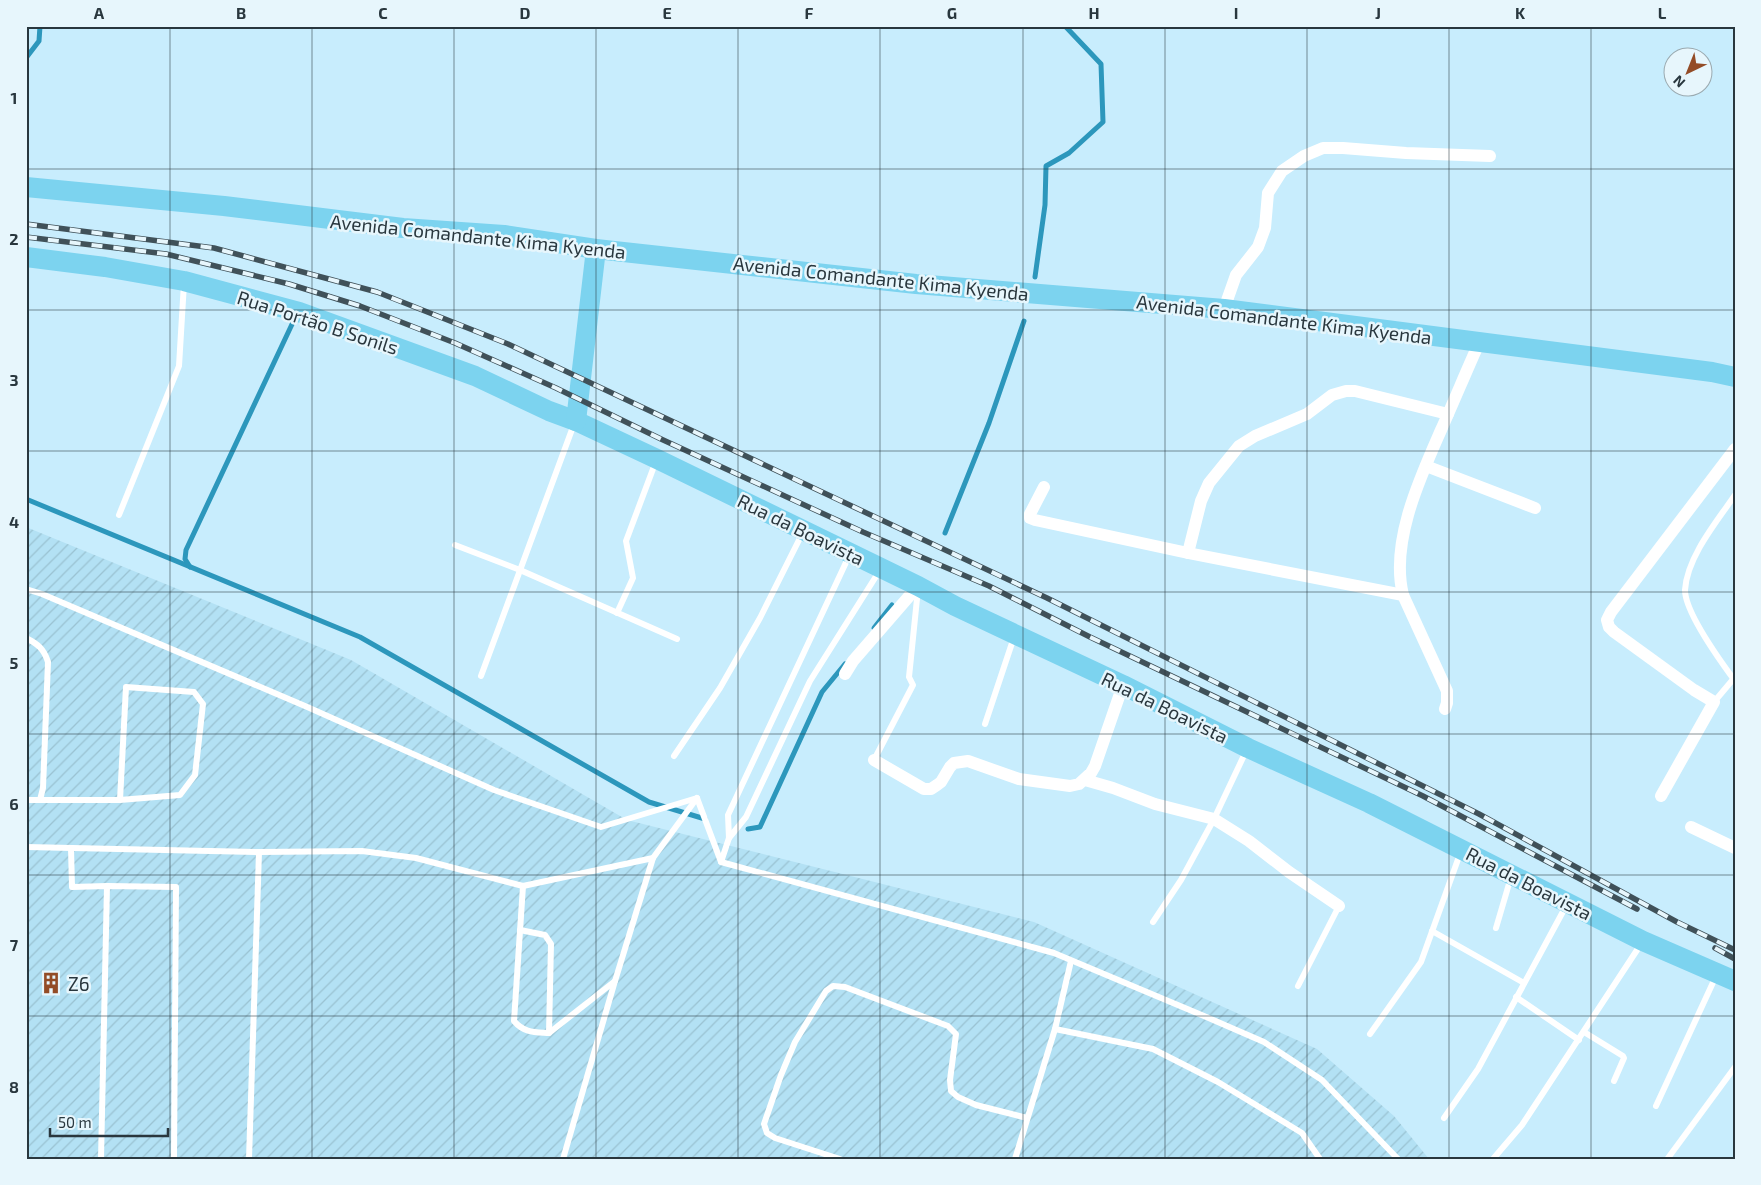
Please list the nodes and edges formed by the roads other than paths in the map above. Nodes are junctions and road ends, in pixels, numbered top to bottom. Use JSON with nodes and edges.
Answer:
{"nodes":[{"id":1,"x":1490,"y":156,"type":"dead end"},
{"id":2,"x":26,"y":187,"type":"edge"},
{"id":3,"x":596,"y":249,"type":"junction"},
{"id":4,"x":26,"y":257,"type":"edge"},
{"id":5,"x":184,"y":282,"type":"junction"},
{"id":6,"x":1224,"y":309,"type":"junction"},
{"id":7,"x":1479,"y":343,"type":"junction"},
{"id":8,"x":1735,"y":376,"type":"edge"},
{"id":9,"x":1448,"y":414,"type":"junction"},
{"id":10,"x":576,"y":420,"type":"junction"},
{"id":11,"x":596,"y":430,"type":"joint"},
{"id":12,"x":1735,"y":448,"type":"edge"},
{"id":13,"x":657,"y":459,"type":"junction"},
{"id":14,"x":1426,"y":466,"type":"junction"},
{"id":15,"x":1044,"y":487,"type":"dead end"},
{"id":16,"x":1735,"y":495,"type":"edge"},
{"id":17,"x":1534,"y":508,"type":"dead end"},
{"id":18,"x":119,"y":515,"type":"dead end"},
{"id":19,"x":804,"y":530,"type":"junction"},
{"id":20,"x":455,"y":545,"type":"dead end"},
{"id":21,"x":850,"y":553,"type":"junction"},
{"id":22,"x":1188,"y":553,"type":"junction"},
{"id":23,"x":881,"y":568,"type":"junction"},
{"id":24,"x":520,"y":570,"type":"junction"},
{"id":25,"x":918,"y":586,"type":"junction"},
{"id":26,"x":26,"y":589,"type":"edge"},
{"id":27,"x":1403,"y":595,"type":"junction"},
{"id":28,"x":618,"y":613,"type":"junction"},
{"id":29,"x":1016,"y":634,"type":"junction"},
{"id":30,"x":26,"y":638,"type":"edge"},
{"id":31,"x":677,"y":639,"type":"dead end"},
{"id":32,"x":845,"y":674,"type":"dead end"},
{"id":33,"x":481,"y":676,"type":"dead end"},
{"id":34,"x":1734,"y":679,"type":"edge"},
{"id":35,"x":1123,"y":685,"type":"junction"},
{"id":36,"x":1714,"y":702,"type":"junction"},
{"id":37,"x":1445,"y":709,"type":"dead end"},
{"id":38,"x":986,"y":724,"type":"dead end"},
{"id":39,"x":1248,"y":748,"type":"junction"},
{"id":40,"x":674,"y":756,"type":"dead end"},
{"id":41,"x":874,"y":760,"type":"joint"},
{"id":42,"x":1085,"y":780,"type":"junction"},
{"id":43,"x":1660,"y":796,"type":"dead end"},
{"id":44,"x":697,"y":798,"type":"junction"},
{"id":45,"x":26,"y":800,"type":"edge"},
{"id":46,"x":40,"y":800,"type":"junction"},
{"id":47,"x":120,"y":800,"type":"junction"},
{"id":48,"x":1214,"y":819,"type":"junction"},
{"id":49,"x":1691,"y":826,"type":"dead end"},
{"id":50,"x":729,"y":838,"type":"junction"},
{"id":51,"x":26,"y":847,"type":"edge"},
{"id":52,"x":71,"y":848,"type":"junction"},
{"id":53,"x":1735,"y":848,"type":"edge"},
{"id":54,"x":1462,"y":849,"type":"junction"},
{"id":55,"x":260,"y":852,"type":"junction"},
{"id":56,"x":653,"y":858,"type":"junction"},
{"id":57,"x":721,"y":862,"type":"junction"},
{"id":58,"x":1512,"y":876,"type":"junction"},
{"id":59,"x":107,"y":886,"type":"junction"},
{"id":60,"x":523,"y":886,"type":"junction"},
{"id":61,"x":1567,"y":902,"type":"junction"},
{"id":62,"x":1339,"y":906,"type":"joint"},
{"id":63,"x":1153,"y":922,"type":"dead end"},
{"id":64,"x":1496,"y":928,"type":"dead end"},
{"id":65,"x":520,"y":930,"type":"junction"},
{"id":66,"x":1432,"y":931,"type":"junction"},
{"id":67,"x":1643,"y":941,"type":"junction"},
{"id":68,"x":1071,"y":961,"type":"junction"},
{"id":69,"x":1726,"y":977,"type":"edge"},
{"id":70,"x":615,"y":980,"type":"junction"},
{"id":71,"x":1524,"y":982,"type":"junction"},
{"id":72,"x":1298,"y":986,"type":"dead end"},
{"id":73,"x":1516,"y":997,"type":"junction"},
{"id":74,"x":1055,"y":1029,"type":"junction"},
{"id":75,"x":1584,"y":1032,"type":"junction"},
{"id":76,"x":549,"y":1033,"type":"junction"},
{"id":77,"x":1370,"y":1034,"type":"dead end"},
{"id":78,"x":1579,"y":1040,"type":"junction"},
{"id":79,"x":1735,"y":1067,"type":"edge"},
{"id":80,"x":1614,"y":1081,"type":"dead end"},
{"id":81,"x":1656,"y":1106,"type":"dead end"},
{"id":82,"x":1027,"y":1118,"type":"junction"},
{"id":83,"x":1444,"y":1118,"type":"dead end"},
{"id":84,"x":1668,"y":1158,"type":"edge"},
{"id":85,"x":101,"y":1159,"type":"edge"},
{"id":86,"x":174,"y":1159,"type":"edge"},
{"id":87,"x":249,"y":1159,"type":"edge"},
{"id":88,"x":563,"y":1159,"type":"edge"},
{"id":89,"x":840,"y":1159,"type":"edge"},
{"id":90,"x":1015,"y":1159,"type":"edge"},
{"id":91,"x":1320,"y":1159,"type":"edge"},
{"id":92,"x":1398,"y":1159,"type":"edge"},
{"id":93,"x":1493,"y":1159,"type":"edge"}],
"edges":[{"from":1,"to":6,"type":"street"},
{"from":2,"to":3,"type":"main road","name":"Avenida Comandante Kima Kyenda"},
{"from":3,"to":6,"type":"main road","name":"Avenida Comandante Kima Kyenda"},
{"from":3,"to":10,"type":"main road"},
{"from":4,"to":5,"type":"main road","name":"Rua Portão B Sonils"},
{"from":5,"to":10,"type":"main road","name":"Rua Portão B Sonils"},
{"from":5,"to":18,"type":"lane"},
{"from":6,"to":7,"type":"main road","name":"Avenida Comandante Kima Kyenda"},
{"from":7,"to":8,"type":"main road","name":"Avenida Comandante Kima Kyenda"},
{"from":7,"to":9,"type":"street"},
{"from":9,"to":14,"type":"street"},
{"from":9,"to":22,"type":"street"},
{"from":10,"to":11,"type":"main road","name":"Rua Portão B Sonils"},
{"from":10,"to":24,"type":"lane"},
{"from":11,"to":13,"type":"main road","name":"Rua da Boavista"},
{"from":12,"to":36,"type":"street"},
{"from":13,"to":19,"type":"main road","name":"Rua da Boavista"},
{"from":13,"to":28,"type":"lane"},
{"from":14,"to":17,"type":"street"},
{"from":14,"to":27,"type":"street"},
{"from":15,"to":22,"type":"street"},
{"from":16,"to":34,"type":"lane"},
{"from":19,"to":21,"type":"main road","name":"Rua da Boavista"},
{"from":19,"to":40,"type":"lane"},
{"from":20,"to":24,"type":"lane"},
{"from":21,"to":23,"type":"main road","name":"Rua da Boavista"},
{"from":21,"to":50,"type":"lane"},
{"from":22,"to":27,"type":"street"},
{"from":23,"to":25,"type":"main road","name":"Rua da Boavista"},
{"from":23,"to":50,"type":"lane"},
{"from":24,"to":28,"type":"lane"},
{"from":24,"to":33,"type":"lane"},
{"from":25,"to":29,"type":"main road","name":"Rua da Boavista"},
{"from":25,"to":32,"type":"street"},
{"from":25,"to":41,"type":"lane"},
{"from":26,"to":44,"type":"lane"},
{"from":27,"to":37,"type":"street"},
{"from":28,"to":31,"type":"lane"},
{"from":29,"to":35,"type":"main road","name":"Rua da Boavista"},
{"from":29,"to":38,"type":"lane"},
{"from":30,"to":46,"type":"lane"},
{"from":34,"to":36,"type":"lane"},
{"from":35,"to":39,"type":"main road","name":"Rua da Boavista"},
{"from":35,"to":42,"type":"street"},
{"from":36,"to":43,"type":"street"},
{"from":39,"to":48,"type":"lane"},
{"from":39,"to":54,"type":"main road","name":"Rua da Boavista"},
{"from":41,"to":42,"type":"street"},
{"from":42,"to":48,"type":"street"},
{"from":44,"to":56,"type":"lane"},
{"from":44,"to":57,"type":"lane"},
{"from":45,"to":46,"type":"lane"},
{"from":46,"to":47,"type":"lane"},
{"from":47,"to":47,"type":"lane"},
{"from":48,"to":62,"type":"street"},
{"from":48,"to":63,"type":"lane"},
{"from":49,"to":53,"type":"street"},
{"from":50,"to":57,"type":"lane"},
{"from":51,"to":52,"type":"lane"},
{"from":52,"to":55,"type":"lane"},
{"from":52,"to":59,"type":"lane"},
{"from":54,"to":58,"type":"main road","name":"Rua da Boavista"},
{"from":54,"to":66,"type":"lane"},
{"from":55,"to":60,"type":"lane"},
{"from":55,"to":87,"type":"lane"},
{"from":56,"to":60,"type":"lane"},
{"from":56,"to":70,"type":"lane"},
{"from":57,"to":68,"type":"lane"},
{"from":58,"to":61,"type":"main road","name":"Rua da Boavista"},
{"from":58,"to":64,"type":"lane"},
{"from":59,"to":85,"type":"lane"},
{"from":59,"to":86,"type":"lane"},
{"from":60,"to":65,"type":"lane"},
{"from":61,"to":67,"type":"main road","name":"Rua da Boavista"},
{"from":61,"to":71,"type":"lane"},
{"from":62,"to":72,"type":"lane"},
{"from":65,"to":76,"type":"lane"},
{"from":65,"to":76,"type":"lane"},
{"from":66,"to":71,"type":"lane"},
{"from":66,"to":77,"type":"lane"},
{"from":67,"to":69,"type":"main road","name":"Rua da Boavista"},
{"from":67,"to":75,"type":"lane"},
{"from":68,"to":74,"type":"lane"},
{"from":68,"to":92,"type":"lane"},
{"from":69,"to":81,"type":"lane"},
{"from":70,"to":76,"type":"lane"},
{"from":70,"to":88,"type":"lane"},
{"from":71,"to":73,"type":"lane"},
{"from":73,"to":78,"type":"lane"},
{"from":73,"to":83,"type":"lane"},
{"from":74,"to":82,"type":"lane"},
{"from":74,"to":91,"type":"lane"},
{"from":75,"to":78,"type":"lane"},
{"from":75,"to":80,"type":"lane"},
{"from":78,"to":93,"type":"lane"},
{"from":79,"to":84,"type":"lane"},
{"from":82,"to":89,"type":"lane"},
{"from":82,"to":90,"type":"lane"}]}
